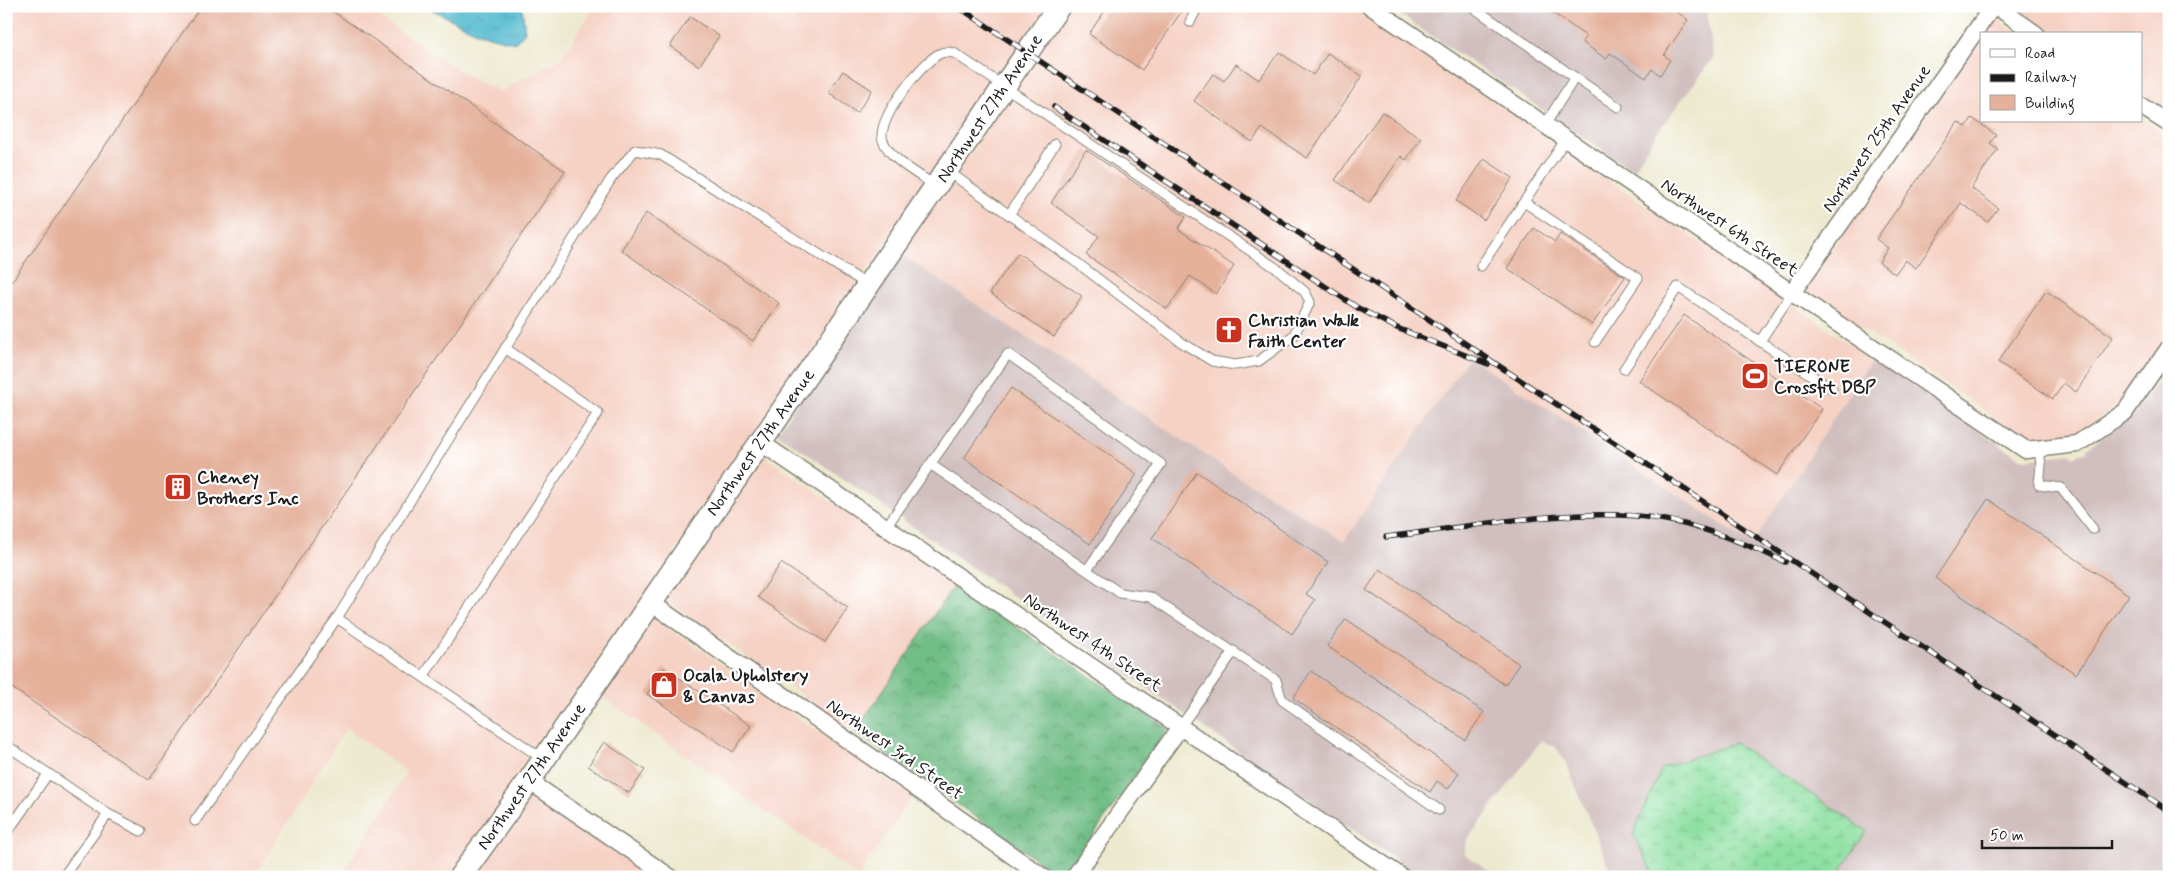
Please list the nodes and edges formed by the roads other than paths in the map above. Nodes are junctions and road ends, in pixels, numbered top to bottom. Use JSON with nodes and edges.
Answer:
{"nodes":[{"id":1,"x":1059,"y":6,"type":"edge"},
{"id":2,"x":1198,"y":6,"type":"edge"},
{"id":3,"x":1370,"y":6,"type":"edge"},
{"id":4,"x":1471,"y":6,"type":"edge"},
{"id":5,"x":1994,"y":6,"type":"edge"},
{"id":6,"x":1389,"y":12,"type":"edge"},
{"id":7,"x":1190,"y":22,"type":"dead end"},
{"id":8,"x":2033,"y":32,"type":"edge"},
{"id":9,"x":1575,"y":77,"type":"junction"},
{"id":10,"x":1004,"y":86,"type":"junction"},
{"id":11,"x":2142,"y":107,"type":"edge"},
{"id":12,"x":1618,"y":108,"type":"dead end"},
{"id":13,"x":2169,"y":124,"type":"edge"},
{"id":14,"x":1545,"y":126,"type":"junction"},
{"id":15,"x":1566,"y":140,"type":"junction"},
{"id":16,"x":1055,"y":144,"type":"dead end"},
{"id":17,"x":941,"y":178,"type":"junction"},
{"id":18,"x":1524,"y":202,"type":"junction"},
{"id":19,"x":1009,"y":215,"type":"junction"},
{"id":20,"x":1481,"y":266,"type":"dead end"},
{"id":21,"x":868,"y":285,"type":"junction"},
{"id":22,"x":1792,"y":294,"type":"junction"},
{"id":23,"x":1760,"y":341,"type":"junction"},
{"id":24,"x":1595,"y":342,"type":"dead end"},
{"id":25,"x":505,"y":348,"type":"junction"},
{"id":26,"x":2169,"y":348,"type":"edge"},
{"id":27,"x":1624,"y":369,"type":"dead end"},
{"id":28,"x":1832,"y":389,"type":"dead end"},
{"id":29,"x":760,"y":442,"type":"junction"},
{"id":30,"x":2039,"y":448,"type":"junction"},
{"id":31,"x":930,"y":464,"type":"junction"},
{"id":32,"x":886,"y":527,"type":"junction"},
{"id":33,"x":2093,"y":529,"type":"dead end"},
{"id":34,"x":1087,"y":570,"type":"junction"},
{"id":35,"x":650,"y":602,"type":"junction"},
{"id":36,"x":337,"y":618,"type":"junction"},
{"id":37,"x":1234,"y":652,"type":"junction"},
{"id":38,"x":423,"y":676,"type":"junction"},
{"id":39,"x":1181,"y":726,"type":"junction"},
{"id":40,"x":6,"y":745,"type":"edge"},
{"id":41,"x":543,"y":759,"type":"junction"},
{"id":42,"x":48,"y":774,"type":"junction"},
{"id":43,"x":529,"y":781,"type":"junction"},
{"id":44,"x":1439,"y":810,"type":"dead end"},
{"id":45,"x":108,"y":814,"type":"junction"},
{"id":46,"x":195,"y":821,"type":"dead end"},
{"id":47,"x":141,"y":831,"type":"dead end"},
{"id":48,"x":6,"y":834,"type":"edge"},
{"id":49,"x":63,"y":877,"type":"edge"},
{"id":50,"x":460,"y":877,"type":"edge"},
{"id":51,"x":670,"y":877,"type":"edge"},
{"id":52,"x":1043,"y":877,"type":"edge"},
{"id":53,"x":1074,"y":877,"type":"edge"},
{"id":54,"x":1402,"y":877,"type":"edge"}],
"edges":[{"from":1,"to":10,"type":"main road","name":"Northwest 27th Avenue"},
{"from":2,"to":7,"type":"lane"},
{"from":3,"to":6,"type":"street","name":"Northwest 6th Street"},
{"from":4,"to":9,"type":"lane"},
{"from":5,"to":8,"type":"street"},
{"from":5,"to":22,"type":"street","name":"Northwest 25th Avenue"},
{"from":6,"to":14,"type":"street","name":"Northwest 6th Street"},
{"from":9,"to":12,"type":"lane"},
{"from":9,"to":14,"type":"lane"},
{"from":10,"to":17,"type":"main road","name":"Northwest 27th Avenue"},
{"from":10,"to":17,"type":"lane"},
{"from":10,"to":19,"type":"lane"},
{"from":11,"to":13,"type":"street"},
{"from":14,"to":15,"type":"street","name":"Northwest 6th Street"},
{"from":15,"to":18,"type":"lane"},
{"from":15,"to":22,"type":"street","name":"Northwest 6th Street"},
{"from":16,"to":19,"type":"lane"},
{"from":17,"to":19,"type":"lane"},
{"from":17,"to":21,"type":"main road","name":"Northwest 27th Avenue"},
{"from":18,"to":20,"type":"lane"},
{"from":18,"to":24,"type":"lane"},
{"from":21,"to":25,"type":"lane"},
{"from":21,"to":29,"type":"main road","name":"Northwest 27th Avenue"},
{"from":22,"to":23,"type":"lane"},
{"from":22,"to":30,"type":"street","name":"Northwest 6th Street"},
{"from":23,"to":27,"type":"lane"},
{"from":23,"to":28,"type":"lane"},
{"from":25,"to":36,"type":"lane"},
{"from":25,"to":38,"type":"lane"},
{"from":26,"to":30,"type":"street","name":"Northwest 6th Street"},
{"from":29,"to":32,"type":"street","name":"Northwest 4th Street"},
{"from":29,"to":35,"type":"main road","name":"Northwest 27th Avenue"},
{"from":30,"to":33,"type":"lane"},
{"from":31,"to":32,"type":"lane"},
{"from":31,"to":34,"type":"lane"},
{"from":31,"to":34,"type":"lane"},
{"from":32,"to":39,"type":"street","name":"Northwest 4th Street"},
{"from":34,"to":37,"type":"lane"},
{"from":35,"to":41,"type":"main road","name":"Northwest 27th Avenue"},
{"from":35,"to":52,"type":"street","name":"Northwest 3rd Street"},
{"from":36,"to":38,"type":"lane"},
{"from":36,"to":46,"type":"lane"},
{"from":37,"to":39,"type":"lane"},
{"from":37,"to":44,"type":"lane"},
{"from":38,"to":41,"type":"lane"},
{"from":39,"to":53,"type":"street"},
{"from":39,"to":54,"type":"street","name":"Northwest 4th Street"},
{"from":40,"to":42,"type":"lane"},
{"from":41,"to":43,"type":"main road","name":"Northwest 27th Avenue"},
{"from":42,"to":45,"type":"lane"},
{"from":42,"to":48,"type":"lane"},
{"from":43,"to":50,"type":"main road","name":"Northwest 27th Avenue"},
{"from":43,"to":51,"type":"street"},
{"from":45,"to":47,"type":"lane"},
{"from":45,"to":49,"type":"lane"}]}
